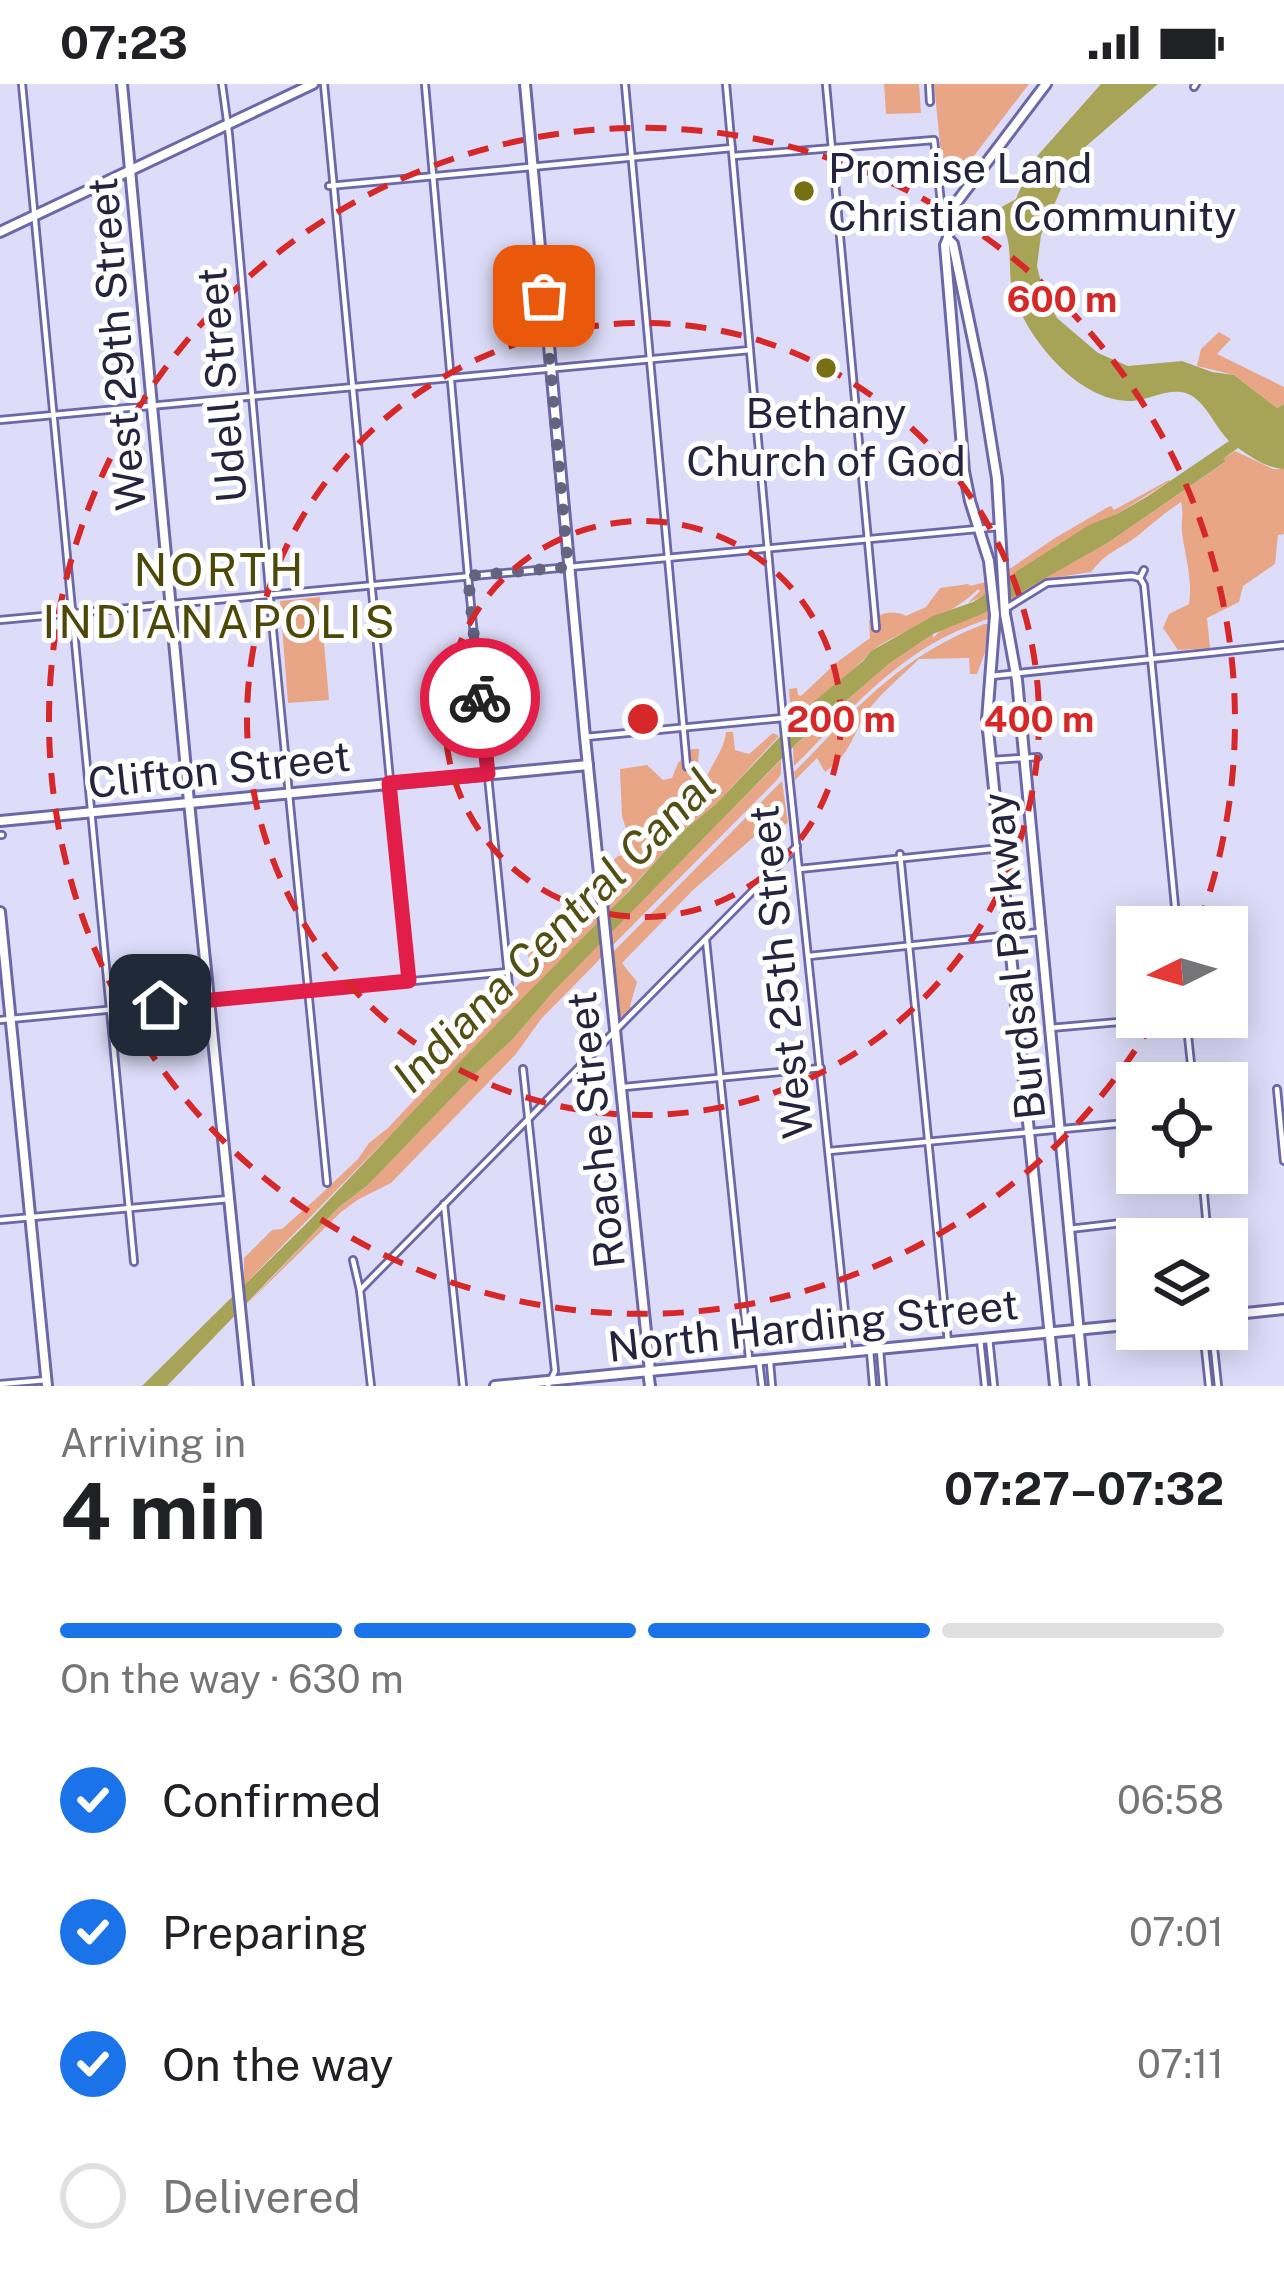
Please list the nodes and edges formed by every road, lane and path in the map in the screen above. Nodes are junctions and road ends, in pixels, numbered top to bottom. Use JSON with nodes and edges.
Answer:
{"nodes":[{"id":1,"x":22,"y":84,"type":"edge"},
{"id":2,"x":122,"y":84,"type":"edge"},
{"id":3,"x":222,"y":84,"type":"edge"},
{"id":4,"x":314,"y":84,"type":"edge"},
{"id":5,"x":324,"y":84,"type":"edge"},
{"id":6,"x":425,"y":84,"type":"edge"},
{"id":7,"x":525,"y":84,"type":"edge"},
{"id":8,"x":626,"y":84,"type":"edge"},
{"id":9,"x":726,"y":84,"type":"edge"},
{"id":10,"x":826,"y":84,"type":"edge"},
{"id":11,"x":929,"y":84,"type":"edge"},
{"id":12,"x":1046,"y":84,"type":"edge"},
{"id":13,"x":930,"y":102,"type":"dead end"},
{"id":14,"x":226,"y":125,"type":"junction"},
{"id":15,"x":832,"y":148,"type":"junction"},
{"id":16,"x":732,"y":152,"type":"junction"},
{"id":17,"x":632,"y":158,"type":"junction"},
{"id":18,"x":532,"y":166,"type":"junction"},
{"id":19,"x":130,"y":170,"type":"junction"},
{"id":20,"x":433,"y":176,"type":"junction"},
{"id":21,"x":331,"y":186,"type":"junction"},
{"id":22,"x":33,"y":216,"type":"junction"},
{"id":23,"x":948,"y":224,"type":"junction"},
{"id":24,"x":0,"y":232,"type":"edge"},
{"id":25,"x":949,"y":240,"type":"junction"},
{"id":26,"x":750,"y":350,"type":"junction"},
{"id":27,"x":650,"y":359,"type":"junction"},
{"id":28,"x":551,"y":369,"type":"junction"},
{"id":29,"x":452,"y":378,"type":"junction"},
{"id":30,"x":351,"y":387,"type":"junction"},
{"id":31,"x":252,"y":397,"type":"junction"},
{"id":32,"x":152,"y":406,"type":"junction"},
{"id":33,"x":52,"y":415,"type":"junction"},
{"id":34,"x":0,"y":420,"type":"edge"},
{"id":35,"x":999,"y":527,"type":"junction"},
{"id":36,"x":979,"y":529,"type":"junction"},
{"id":37,"x":867,"y":539,"type":"junction"},
{"id":38,"x":767,"y":548,"type":"junction"},
{"id":39,"x":668,"y":558,"type":"junction"},
{"id":40,"x":568,"y":567,"type":"junction"},
{"id":41,"x":1144,"y":570,"type":"dead end"},
{"id":42,"x":468,"y":576,"type":"junction"},
{"id":43,"x":1140,"y":578,"type":"junction"},
{"id":44,"x":369,"y":586,"type":"junction"},
{"id":45,"x":269,"y":595,"type":"junction"},
{"id":46,"x":170,"y":604,"type":"junction"},
{"id":47,"x":1005,"y":606,"type":"junction"},
{"id":48,"x":70,"y":614,"type":"junction"},
{"id":49,"x":0,"y":620,"type":"edge"},
{"id":50,"x":876,"y":628,"type":"dead end"},
{"id":51,"x":1284,"y":645,"type":"edge"},
{"id":52,"x":1151,"y":659,"type":"junction"},
{"id":53,"x":1016,"y":674,"type":"junction"},
{"id":54,"x":990,"y":676,"type":"junction"},
{"id":55,"x":784,"y":720,"type":"junction"},
{"id":56,"x":682,"y":727,"type":"junction"},
{"id":57,"x":585,"y":737,"type":"junction"},
{"id":58,"x":1023,"y":757,"type":"junction"},
{"id":59,"x":1037,"y":757,"type":"dead end"},
{"id":60,"x":992,"y":760,"type":"junction"},
{"id":61,"x":588,"y":765,"type":"junction"},
{"id":62,"x":687,"y":767,"type":"dead end"},
{"id":63,"x":488,"y":774,"type":"junction"},
{"id":64,"x":389,"y":783,"type":"junction"},
{"id":65,"x":289,"y":793,"type":"junction"},
{"id":66,"x":189,"y":802,"type":"junction"},
{"id":67,"x":90,"y":812,"type":"junction"},
{"id":68,"x":0,"y":820,"type":"edge"},
{"id":69,"x":797,"y":846,"type":"junction"},
{"id":70,"x":1001,"y":848,"type":"junction"},
{"id":71,"x":901,"y":856,"type":"junction"},
{"id":72,"x":800,"y":869,"type":"junction"},
{"id":73,"x":1175,"y":906,"type":"edge"},
{"id":74,"x":0,"y":912,"type":"edge"},
{"id":75,"x":1040,"y":932,"type":"junction"},
{"id":76,"x":1010,"y":935,"type":"junction"},
{"id":77,"x":706,"y":940,"type":"junction"},
{"id":78,"x":909,"y":946,"type":"junction"},
{"id":79,"x":809,"y":956,"type":"junction"},
{"id":80,"x":508,"y":972,"type":"junction"},
{"id":81,"x":409,"y":981,"type":"junction"},
{"id":82,"x":509,"y":986,"type":"dead end"},
{"id":83,"x":309,"y":991,"type":"junction"},
{"id":84,"x":209,"y":1000,"type":"junction"},
{"id":85,"x":110,"y":1010,"type":"junction"},
{"id":86,"x":5,"y":1019,"type":"edge"},
{"id":87,"x":1116,"y":1022,"type":"edge"},
{"id":88,"x":1050,"y":1028,"type":"junction"},
{"id":89,"x":615,"y":1031,"type":"junction"},
{"id":90,"x":821,"y":1068,"type":"junction"},
{"id":91,"x":523,"y":1070,"type":"dead end"},
{"id":92,"x":721,"y":1078,"type":"junction"},
{"id":93,"x":621,"y":1088,"type":"junction"},
{"id":94,"x":1277,"y":1088,"type":"dead end"},
{"id":95,"x":529,"y":1119,"type":"junction"},
{"id":96,"x":1116,"y":1123,"type":"edge"},
{"id":97,"x":1060,"y":1129,"type":"junction"},
{"id":98,"x":1029,"y":1132,"type":"junction"},
{"id":99,"x":928,"y":1142,"type":"junction"},
{"id":100,"x":829,"y":1151,"type":"junction"},
{"id":101,"x":1284,"y":1161,"type":"edge"},
{"id":102,"x":328,"y":1183,"type":"dead end"},
{"id":103,"x":229,"y":1199,"type":"junction"},
{"id":104,"x":443,"y":1204,"type":"junction"},
{"id":105,"x":129,"y":1208,"type":"junction"},
{"id":106,"x":30,"y":1217,"type":"junction"},
{"id":107,"x":0,"y":1220,"type":"edge"},
{"id":108,"x":1116,"y":1224,"type":"edge"},
{"id":109,"x":1070,"y":1228,"type":"junction"},
{"id":110,"x":353,"y":1260,"type":"dead end"},
{"id":111,"x":134,"y":1262,"type":"dead end"},
{"id":112,"x":361,"y":1290,"type":"junction"},
{"id":113,"x":1284,"y":1309,"type":"edge"},
{"id":114,"x":1248,"y":1313,"type":"edge"},
{"id":115,"x":1116,"y":1326,"type":"edge"},
{"id":116,"x":1079,"y":1329,"type":"junction"},
{"id":117,"x":1049,"y":1332,"type":"junction"},
{"id":118,"x":984,"y":1338,"type":"junction"},
{"id":119,"x":948,"y":1342,"type":"junction"},
{"id":120,"x":875,"y":1350,"type":"junction"},
{"id":121,"x":1210,"y":1350,"type":"edge"},
{"id":122,"x":849,"y":1352,"type":"junction"},
{"id":123,"x":759,"y":1361,"type":"junction"},
{"id":124,"x":652,"y":1371,"type":"junction"},
{"id":125,"x":47,"y":1383,"type":"edge"},
{"id":126,"x":550,"y":1383,"type":"edge"},
{"id":127,"x":0,"y":1384,"type":"edge"},
{"id":128,"x":248,"y":1386,"type":"edge"},
{"id":129,"x":370,"y":1386,"type":"edge"},
{"id":130,"x":463,"y":1386,"type":"edge"},
{"id":131,"x":496,"y":1386,"type":"edge"},
{"id":132,"x":654,"y":1386,"type":"edge"},
{"id":133,"x":761,"y":1386,"type":"edge"},
{"id":134,"x":772,"y":1386,"type":"edge"},
{"id":135,"x":874,"y":1386,"type":"edge"},
{"id":136,"x":883,"y":1386,"type":"edge"},
{"id":137,"x":985,"y":1386,"type":"edge"},
{"id":138,"x":994,"y":1386,"type":"edge"},
{"id":139,"x":1055,"y":1386,"type":"edge"},
{"id":140,"x":1084,"y":1386,"type":"edge"},
{"id":141,"x":1213,"y":1386,"type":"edge"}],
"edges":[{"from":1,"to":22,"type":"street"},
{"from":2,"to":19,"type":"street","name":"West 29th Street"},
{"from":3,"to":14,"type":"street","name":"Udell Street"},
{"from":4,"to":14,"type":"street"},
{"from":5,"to":21,"type":"street"},
{"from":6,"to":20,"type":"street"},
{"from":7,"to":18,"type":"street","name":"Roache Street"},
{"from":8,"to":17,"type":"street"},
{"from":9,"to":16,"type":"street","name":"West 25th Street"},
{"from":10,"to":15,"type":"street"},
{"from":11,"to":13,"type":"street"},
{"from":12,"to":23,"type":"street"},
{"from":14,"to":19,"type":"street"},
{"from":14,"to":31,"type":"street","name":"Udell Street"},
{"from":15,"to":16,"type":"street"},
{"from":15,"to":23,"type":"street"},
{"from":15,"to":37,"type":"street"},
{"from":16,"to":17,"type":"street"},
{"from":16,"to":26,"type":"street","name":"West 25th Street"},
{"from":17,"to":18,"type":"street"},
{"from":17,"to":27,"type":"street"},
{"from":18,"to":20,"type":"street"},
{"from":18,"to":28,"type":"street","name":"Roache Street"},
{"from":19,"to":22,"type":"street"},
{"from":19,"to":32,"type":"street","name":"West 29th Street"},
{"from":20,"to":21,"type":"street"},
{"from":20,"to":29,"type":"street"},
{"from":21,"to":30,"type":"street"},
{"from":22,"to":24,"type":"street"},
{"from":22,"to":33,"type":"street"},
{"from":23,"to":25,"type":"street"},
{"from":25,"to":35,"type":"street","name":"Burdsal Parkway"},
{"from":25,"to":36,"type":"street","name":"Burdsal Parkway"},
{"from":26,"to":27,"type":"street"},
{"from":26,"to":38,"type":"street","name":"West 25th Street"},
{"from":27,"to":28,"type":"street"},
{"from":27,"to":39,"type":"street"},
{"from":28,"to":29,"type":"street"},
{"from":28,"to":40,"type":"street","name":"Roache Street"},
{"from":29,"to":30,"type":"street"},
{"from":29,"to":42,"type":"street"},
{"from":30,"to":31,"type":"street"},
{"from":30,"to":44,"type":"street"},
{"from":31,"to":32,"type":"street"},
{"from":31,"to":45,"type":"street","name":"Udell Street"},
{"from":32,"to":33,"type":"street"},
{"from":32,"to":46,"type":"street","name":"West 29th Street"},
{"from":33,"to":34,"type":"street"},
{"from":33,"to":48,"type":"street"},
{"from":35,"to":36,"type":"street"},
{"from":35,"to":47,"type":"street","name":"Burdsal Parkway"},
{"from":36,"to":37,"type":"street"},
{"from":36,"to":54,"type":"street","name":"Burdsal Parkway"},
{"from":37,"to":38,"type":"street"},
{"from":37,"to":50,"type":"street"},
{"from":38,"to":39,"type":"street"},
{"from":38,"to":55,"type":"street","name":"West 25th Street"},
{"from":39,"to":40,"type":"street"},
{"from":39,"to":56,"type":"street"},
{"from":40,"to":42,"type":"street"},
{"from":40,"to":57,"type":"street","name":"Roache Street"},
{"from":41,"to":43,"type":"street"},
{"from":42,"to":44,"type":"street"},
{"from":42,"to":63,"type":"street"},
{"from":43,"to":47,"type":"street"},
{"from":43,"to":52,"type":"street"},
{"from":44,"to":45,"type":"street"},
{"from":44,"to":64,"type":"street"},
{"from":45,"to":46,"type":"street"},
{"from":45,"to":65,"type":"street","name":"Udell Street"},
{"from":46,"to":48,"type":"street"},
{"from":46,"to":66,"type":"street","name":"West 29th Street"},
{"from":47,"to":53,"type":"street","name":"Burdsal Parkway"},
{"from":48,"to":49,"type":"street"},
{"from":48,"to":67,"type":"street"},
{"from":51,"to":52,"type":"street"},
{"from":52,"to":53,"type":"street"},
{"from":52,"to":73,"type":"street"},
{"from":53,"to":54,"type":"street"},
{"from":53,"to":58,"type":"street","name":"Burdsal Parkway"},
{"from":54,"to":60,"type":"street","name":"Burdsal Parkway"},
{"from":55,"to":56,"type":"street"},
{"from":55,"to":69,"type":"street","name":"West 25th Street"},
{"from":56,"to":57,"type":"street"},
{"from":56,"to":62,"type":"street"},
{"from":57,"to":61,"type":"street","name":"Roache Street"},
{"from":58,"to":59,"type":"street"},
{"from":58,"to":60,"type":"street"},
{"from":58,"to":75,"type":"street","name":"Burdsal Parkway"},
{"from":60,"to":70,"type":"street","name":"Burdsal Parkway"},
{"from":61,"to":63,"type":"street","name":"Clifton Street"},
{"from":61,"to":89,"type":"street","name":"Roache Street"},
{"from":63,"to":64,"type":"street","name":"Clifton Street"},
{"from":63,"to":80,"type":"street"},
{"from":64,"to":65,"type":"street","name":"Clifton Street"},
{"from":64,"to":81,"type":"street"},
{"from":65,"to":66,"type":"street","name":"Clifton Street"},
{"from":65,"to":83,"type":"street","name":"Udell Street"},
{"from":66,"to":67,"type":"street","name":"Clifton Street"},
{"from":66,"to":84,"type":"street","name":"West 29th Street"},
{"from":67,"to":68,"type":"street","name":"Clifton Street"},
{"from":67,"to":85,"type":"street"},
{"from":69,"to":72,"type":"street","name":"West 25th Street"},
{"from":69,"to":77,"type":"street"},
{"from":70,"to":71,"type":"street"},
{"from":70,"to":76,"type":"street","name":"Burdsal Parkway"},
{"from":71,"to":72,"type":"street"},
{"from":71,"to":78,"type":"street"},
{"from":72,"to":79,"type":"street","name":"West 25th Street"},
{"from":74,"to":86,"type":"street"},
{"from":75,"to":76,"type":"street"},
{"from":75,"to":88,"type":"street","name":"Burdsal Parkway"},
{"from":76,"to":78,"type":"street"},
{"from":76,"to":98,"type":"street","name":"Burdsal Parkway"},
{"from":77,"to":89,"type":"street"},
{"from":77,"to":92,"type":"street"},
{"from":78,"to":79,"type":"street"},
{"from":78,"to":99,"type":"street"},
{"from":79,"to":90,"type":"street","name":"West 25th Street"},
{"from":80,"to":81,"type":"street"},
{"from":80,"to":82,"type":"street"},
{"from":81,"to":83,"type":"street"},
{"from":83,"to":84,"type":"street"},
{"from":83,"to":102,"type":"street","name":"Udell Street"},
{"from":84,"to":85,"type":"street"},
{"from":84,"to":103,"type":"street","name":"West 29th Street"},
{"from":85,"to":86,"type":"street"},
{"from":85,"to":105,"type":"street"},
{"from":86,"to":106,"type":"street"},
{"from":87,"to":88,"type":"street"},
{"from":88,"to":97,"type":"street","name":"Burdsal Parkway"},
{"from":89,"to":93,"type":"street","name":"Roache Street"},
{"from":89,"to":95,"type":"street"},
{"from":90,"to":92,"type":"street"},
{"from":90,"to":100,"type":"street","name":"West 25th Street"},
{"from":91,"to":95,"type":"street"},
{"from":92,"to":93,"type":"street"},
{"from":92,"to":123,"type":"street"},
{"from":93,"to":124,"type":"street","name":"Roache Street"},
{"from":94,"to":101,"type":"street"},
{"from":95,"to":104,"type":"street"},
{"from":95,"to":126,"type":"street"},
{"from":96,"to":97,"type":"street"},
{"from":97,"to":98,"type":"street"},
{"from":97,"to":109,"type":"street","name":"Burdsal Parkway"},
{"from":98,"to":99,"type":"street"},
{"from":98,"to":117,"type":"street","name":"Burdsal Parkway"},
{"from":99,"to":100,"type":"street"},
{"from":99,"to":119,"type":"street"},
{"from":100,"to":122,"type":"street","name":"West 25th Street"},
{"from":103,"to":105,"type":"street"},
{"from":103,"to":128,"type":"street","name":"West 29th Street"},
{"from":104,"to":112,"type":"street"},
{"from":104,"to":130,"type":"street"},
{"from":105,"to":106,"type":"street"},
{"from":105,"to":111,"type":"street"},
{"from":106,"to":107,"type":"street"},
{"from":106,"to":125,"type":"street"},
{"from":108,"to":109,"type":"street"},
{"from":109,"to":116,"type":"street","name":"Burdsal Parkway"},
{"from":110,"to":112,"type":"street"},
{"from":112,"to":129,"type":"street"},
{"from":113,"to":114,"type":"street"},
{"from":115,"to":116,"type":"street","name":"North Harding Street"},
{"from":116,"to":117,"type":"street","name":"North Harding Street"},
{"from":116,"to":140,"type":"street","name":"Burdsal Parkway"},
{"from":117,"to":118,"type":"street","name":"North Harding Street"},
{"from":117,"to":139,"type":"street","name":"Burdsal Parkway"},
{"from":118,"to":119,"type":"street","name":"North Harding Street"},
{"from":118,"to":137,"type":"street"},
{"from":118,"to":138,"type":"street"},
{"from":119,"to":120,"type":"street","name":"North Harding Street"},
{"from":120,"to":122,"type":"street","name":"North Harding Street"},
{"from":120,"to":135,"type":"street"},
{"from":120,"to":136,"type":"street"},
{"from":121,"to":141,"type":"street"},
{"from":122,"to":123,"type":"street","name":"North Harding Street"},
{"from":123,"to":124,"type":"street","name":"North Harding Street"},
{"from":123,"to":133,"type":"street"},
{"from":123,"to":134,"type":"street"},
{"from":124,"to":126,"type":"street","name":"North Harding Street"},
{"from":124,"to":132,"type":"street","name":"Roache Street"},
{"from":125,"to":127,"type":"street"},
{"from":126,"to":131,"type":"street","name":"North Harding Street"}]}
